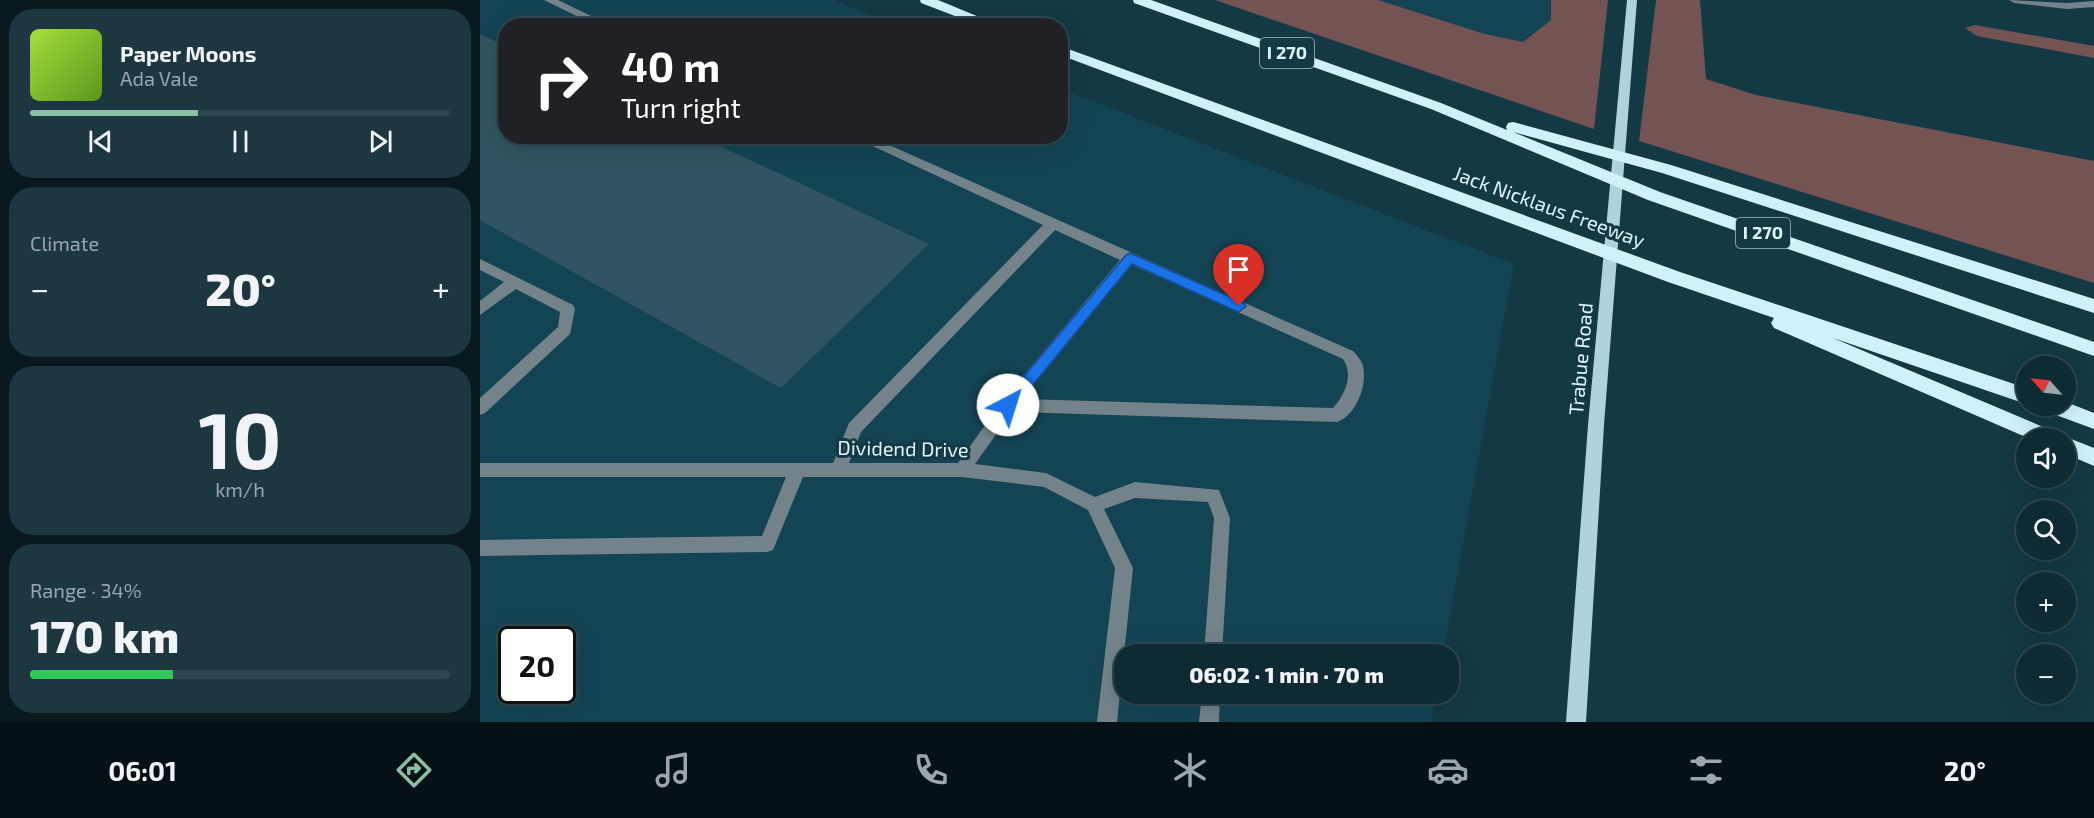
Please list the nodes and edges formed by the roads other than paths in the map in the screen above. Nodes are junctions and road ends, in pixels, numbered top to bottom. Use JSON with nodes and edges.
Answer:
{"nodes":[{"id":1,"x":549,"y":0,"type":"edge"},
{"id":2,"x":926,"y":0,"type":"edge"},
{"id":3,"x":1139,"y":0,"type":"edge"},
{"id":4,"x":1632,"y":0,"type":"edge"},
{"id":5,"x":2014,"y":0,"type":"edge"},
{"id":6,"x":2094,"y":4,"type":"edge"},
{"id":7,"x":589,"y":18,"type":"edge"},
{"id":8,"x":974,"y":18,"type":"edge"},
{"id":9,"x":1068,"y":53,"type":"edge"},
{"id":10,"x":1436,"y":105,"type":"junction"},
{"id":11,"x":875,"y":144,"type":"edge"},
{"id":12,"x":1053,"y":224,"type":"junction"},
{"id":13,"x":1130,"y":258,"type":"junction"},
{"id":14,"x":480,"y":264,"type":"edge"},
{"id":15,"x":1674,"y":278,"type":"junction"},
{"id":16,"x":514,"y":282,"type":"junction"},
{"id":17,"x":2094,"y":306,"type":"edge"},
{"id":18,"x":480,"y":309,"type":"edge"},
{"id":19,"x":2094,"y":349,"type":"edge"},
{"id":20,"x":2016,"y":393,"type":"edge"},
{"id":21,"x":1008,"y":405,"type":"junction"},
{"id":22,"x":480,"y":408,"type":"edge"},
{"id":23,"x":2076,"y":414,"type":"edge"},
{"id":24,"x":2094,"y":421,"type":"edge"},
{"id":25,"x":2026,"y":428,"type":"edge"},
{"id":26,"x":2076,"y":449,"type":"edge"},
{"id":27,"x":2094,"y":457,"type":"edge"},
{"id":28,"x":798,"y":469,"type":"junction"},
{"id":29,"x":838,"y":469,"type":"junction"},
{"id":30,"x":480,"y":470,"type":"edge"},
{"id":31,"x":962,"y":470,"type":"junction"},
{"id":32,"x":1094,"y":505,"type":"junction"},
{"id":33,"x":480,"y":548,"type":"edge"},
{"id":34,"x":1214,"y":644,"type":"edge"},
{"id":35,"x":1210,"y":704,"type":"edge"},
{"id":36,"x":1107,"y":722,"type":"edge"},
{"id":37,"x":1209,"y":722,"type":"edge"},
{"id":38,"x":1576,"y":722,"type":"edge"}],
"edges":[{"from":1,"to":7,"type":"street"},
{"from":2,"to":8,"type":"highway"},
{"from":3,"to":10,"type":"highway","number":"I 270"},
{"from":4,"to":38,"type":"main road","name":"Trabue Road"},
{"from":5,"to":6,"type":"street"},
{"from":9,"to":15,"type":"highway","name":"Jack Nicklaus Freeway"},
{"from":10,"to":17,"type":"highway"},
{"from":10,"to":19,"type":"highway","number":"I 270"},
{"from":11,"to":12,"type":"street"},
{"from":12,"to":13,"type":"street"},
{"from":12,"to":29,"type":"street"},
{"from":13,"to":21,"type":"street"},
{"from":13,"to":21,"type":"street"},
{"from":14,"to":16,"type":"street"},
{"from":15,"to":20,"type":"highway","name":"Jack Nicklaus Freeway"},
{"from":15,"to":25,"type":"highway"},
{"from":16,"to":18,"type":"street"},
{"from":16,"to":22,"type":"street"},
{"from":21,"to":31,"type":"street"},
{"from":23,"to":24,"type":"highway"},
{"from":26,"to":27,"type":"highway"},
{"from":28,"to":29,"type":"street","name":"Dividend Drive"},
{"from":28,"to":30,"type":"street","name":"Dividend Drive"},
{"from":28,"to":33,"type":"street"},
{"from":29,"to":31,"type":"street","name":"Dividend Drive"},
{"from":31,"to":32,"type":"street","name":"Dividend Drive"},
{"from":32,"to":34,"type":"street"},
{"from":32,"to":36,"type":"street"},
{"from":35,"to":37,"type":"street"}]}
